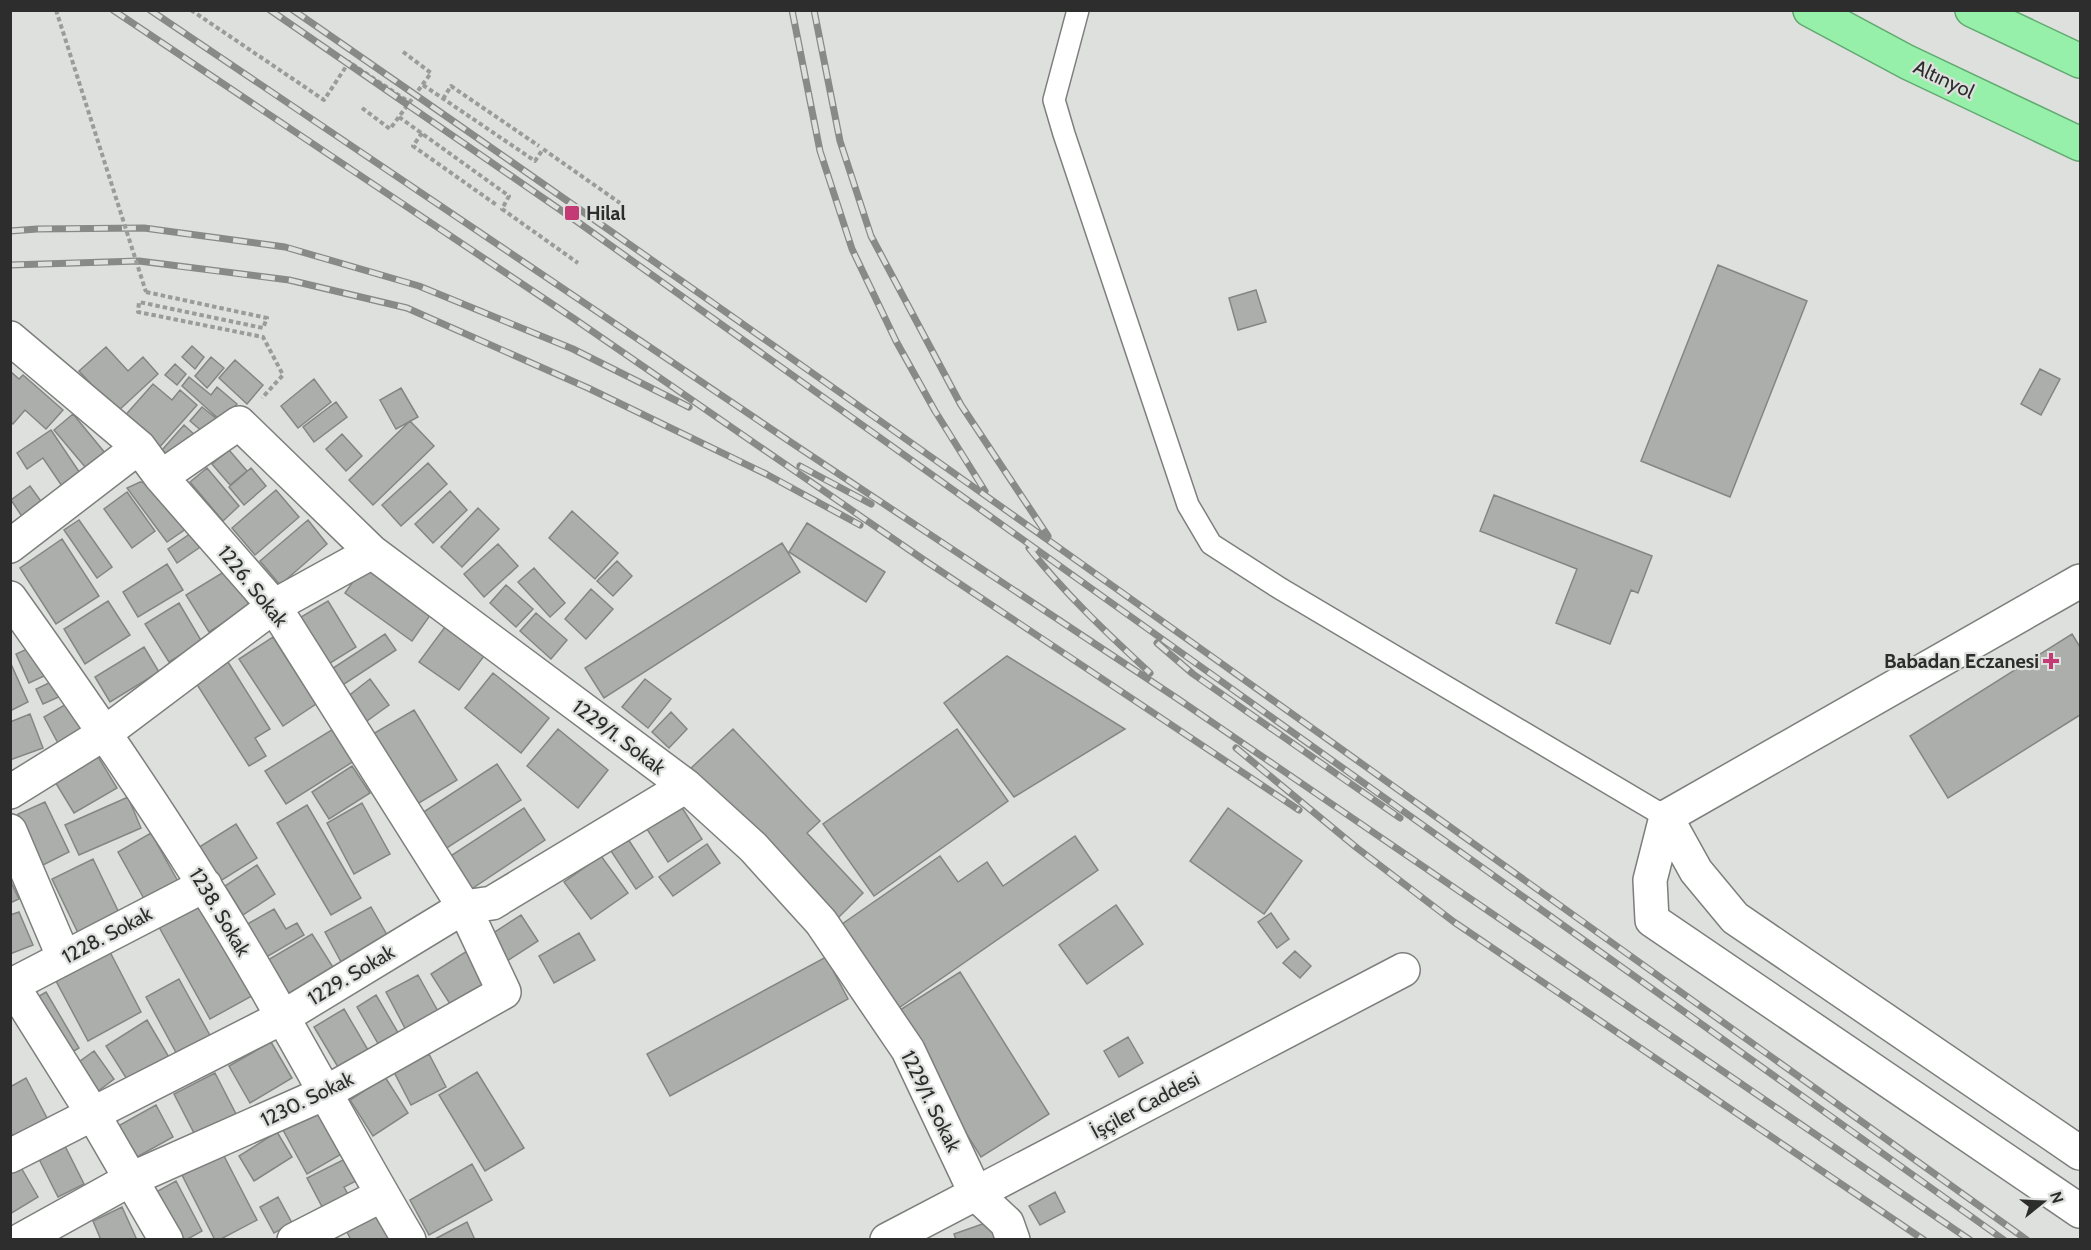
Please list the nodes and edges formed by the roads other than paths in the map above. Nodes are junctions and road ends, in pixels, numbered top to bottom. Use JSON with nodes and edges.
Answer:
{"nodes":[{"id":1,"x":1078,"y":10,"type":"edge"},
{"id":2,"x":1810,"y":10,"type":"edge"},
{"id":3,"x":1972,"y":10,"type":"edge"},
{"id":4,"x":2080,"y":61,"type":"edge"},
{"id":5,"x":2080,"y":144,"type":"edge"},
{"id":6,"x":10,"y":338,"type":"edge"},
{"id":7,"x":139,"y":447,"type":"junction"},
{"id":8,"x":161,"y":477,"type":"junction"},
{"id":9,"x":10,"y":546,"type":"edge"},
{"id":10,"x":372,"y":552,"type":"junction"},
{"id":11,"x":2080,"y":581,"type":"edge"},
{"id":12,"x":10,"y":598,"type":"edge"},
{"id":13,"x":274,"y":606,"type":"junction"},
{"id":14,"x":105,"y":733,"type":"junction"},
{"id":15,"x":686,"y":786,"type":"junction"},
{"id":16,"x":10,"y":792,"type":"edge"},
{"id":17,"x":1666,"y":817,"type":"junction"},
{"id":18,"x":10,"y":831,"type":"edge"},
{"id":19,"x":205,"y":885,"type":"junction"},
{"id":20,"x":464,"y":907,"type":"junction"},
{"id":21,"x":64,"y":958,"type":"junction"},
{"id":22,"x":1403,"y":970,"type":"dead end"},
{"id":23,"x":11,"y":986,"type":"edge"},
{"id":24,"x":283,"y":1017,"type":"junction"},
{"id":25,"x":325,"y":1093,"type":"junction"},
{"id":26,"x":93,"y":1114,"type":"junction"},
{"id":27,"x":2080,"y":1154,"type":"edge"},
{"id":28,"x":10,"y":1156,"type":"edge"},
{"id":29,"x":131,"y":1179,"type":"junction"},
{"id":30,"x":976,"y":1194,"type":"junction"},
{"id":31,"x":382,"y":1195,"type":"junction"},
{"id":32,"x":2080,"y":1211,"type":"edge"},
{"id":33,"x":21,"y":1239,"type":"edge"},
{"id":34,"x":166,"y":1239,"type":"edge"},
{"id":35,"x":294,"y":1239,"type":"edge"},
{"id":36,"x":409,"y":1239,"type":"edge"},
{"id":37,"x":887,"y":1239,"type":"edge"},
{"id":38,"x":1013,"y":1239,"type":"edge"}],
"edges":[{"from":1,"to":17,"type":"lane"},
{"from":2,"to":5,"type":"highway","name":"Altınyol"},
{"from":3,"to":4,"type":"highway"},
{"from":6,"to":7,"type":"street","name":"1226. Sokak"},
{"from":7,"to":8,"type":"street","name":"1226. Sokak"},
{"from":7,"to":9,"type":"street"},
{"from":8,"to":10,"type":"street","name":"1229/1. Sokak"},
{"from":8,"to":13,"type":"street","name":"1226. Sokak"},
{"from":10,"to":13,"type":"street"},
{"from":10,"to":15,"type":"street","name":"1229/1. Sokak"},
{"from":11,"to":17,"type":"street"},
{"from":12,"to":14,"type":"street","name":"1238. Sokak"},
{"from":13,"to":14,"type":"street"},
{"from":13,"to":20,"type":"street","name":"1226. Sokak"},
{"from":14,"to":16,"type":"street"},
{"from":14,"to":19,"type":"street","name":"1238. Sokak"},
{"from":15,"to":20,"type":"street","name":"1229. Sokak"},
{"from":15,"to":30,"type":"street","name":"1229/1. Sokak"},
{"from":17,"to":27,"type":"street"},
{"from":17,"to":32,"type":"street"},
{"from":18,"to":21,"type":"street"},
{"from":19,"to":21,"type":"street","name":"1228. Sokak"},
{"from":19,"to":24,"type":"street","name":"1238. Sokak"},
{"from":20,"to":24,"type":"street","name":"1229. Sokak"},
{"from":20,"to":25,"type":"street","name":"1230. Sokak"},
{"from":21,"to":23,"type":"street","name":"1228. Sokak"},
{"from":22,"to":30,"type":"street","name":"İşçiler Caddesi"},
{"from":23,"to":26,"type":"street"},
{"from":24,"to":25,"type":"street","name":"1238. Sokak"},
{"from":24,"to":26,"type":"street","name":"1229. Sokak"},
{"from":25,"to":29,"type":"street","name":"1230. Sokak"},
{"from":25,"to":31,"type":"street","name":"1238. Sokak"},
{"from":26,"to":28,"type":"street","name":"1229. Sokak"},
{"from":26,"to":29,"type":"street"},
{"from":29,"to":33,"type":"street","name":"1230. Sokak"},
{"from":29,"to":34,"type":"street"},
{"from":30,"to":37,"type":"street","name":"İşçiler Caddesi"},
{"from":30,"to":38,"type":"street"},
{"from":31,"to":35,"type":"street"},
{"from":31,"to":36,"type":"street","name":"1238. Sokak"}]}
